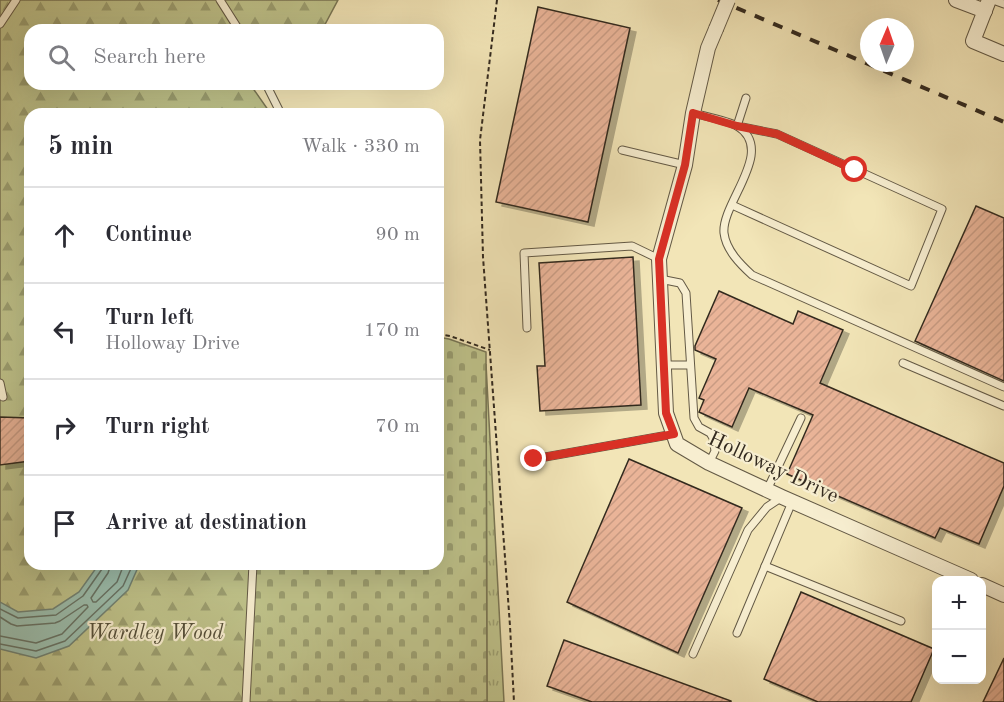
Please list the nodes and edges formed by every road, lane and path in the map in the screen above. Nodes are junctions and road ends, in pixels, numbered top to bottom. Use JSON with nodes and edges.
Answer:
{"nodes":[{"id":1,"x":16,"y":0,"type":"edge"},
{"id":2,"x":220,"y":0,"type":"edge"},
{"id":3,"x":497,"y":0,"type":"edge"},
{"id":4,"x":728,"y":0,"type":"edge"},
{"id":5,"x":956,"y":0,"type":"edge"},
{"id":6,"x":989,"y":4,"type":"edge"},
{"id":7,"x":1004,"y":4,"type":"edge"},
{"id":8,"x":0,"y":24,"type":"edge"},
{"id":9,"x":235,"y":24,"type":"edge"},
{"id":10,"x":1004,"y":54,"type":"edge"},
{"id":11,"x":269,"y":90,"type":"edge"},
{"id":12,"x":746,"y":98,"type":"dead end"},
{"id":13,"x":278,"y":108,"type":"edge"},
{"id":14,"x":693,"y":113,"type":"junction"},
{"id":15,"x":737,"y":126,"type":"junction"},
{"id":16,"x":622,"y":150,"type":"dead end"},
{"id":17,"x":685,"y":165,"type":"junction"},
{"id":18,"x":732,"y":205,"type":"junction"},
{"id":19,"x":659,"y":259,"type":"junction"},
{"id":20,"x":660,"y":279,"type":"junction"},
{"id":21,"x":527,"y":328,"type":"dead end"},
{"id":22,"x":444,"y":335,"type":"edge"},
{"id":23,"x":490,"y":350,"type":"junction"},
{"id":24,"x":903,"y":363,"type":"dead end"},
{"id":25,"x":664,"y":365,"type":"junction"},
{"id":26,"x":690,"y":365,"type":"junction"},
{"id":27,"x":0,"y":383,"type":"edge"},
{"id":28,"x":1004,"y":387,"type":"edge"},
{"id":29,"x":3,"y":397,"type":"dead end"},
{"id":30,"x":1004,"y":406,"type":"edge"},
{"id":31,"x":801,"y":418,"type":"dead end"},
{"id":32,"x":674,"y":434,"type":"junction"},
{"id":33,"x":534,"y":459,"type":"dead end"},
{"id":34,"x":709,"y":463,"type":"junction"},
{"id":35,"x":766,"y":490,"type":"junction"},
{"id":36,"x":787,"y":499,"type":"junction"},
{"id":37,"x":765,"y":566,"type":"junction"},
{"id":38,"x":253,"y":570,"type":"edge"},
{"id":39,"x":962,"y":576,"type":"edge"},
{"id":40,"x":986,"y":587,"type":"edge"},
{"id":41,"x":1004,"y":595,"type":"edge"},
{"id":42,"x":901,"y":621,"type":"dead end"},
{"id":43,"x":736,"y":633,"type":"dead end"},
{"id":44,"x":693,"y":654,"type":"dead end"},
{"id":45,"x":246,"y":702,"type":"edge"},
{"id":46,"x":514,"y":702,"type":"edge"}],
"edges":[{"from":1,"to":8,"type":"lane"},
{"from":2,"to":9,"type":"lane"},
{"from":3,"to":23,"type":"path"},
{"from":4,"to":14,"type":"street","name":"Holloway Drive","bridge":true},
{"from":5,"to":6,"type":"street"},
{"from":6,"to":7,"type":"lane"},
{"from":6,"to":10,"type":"street"},
{"from":11,"to":13,"type":"lane"},
{"from":12,"to":15,"type":"lane"},
{"from":14,"to":15,"type":"lane"},
{"from":14,"to":17,"type":"street","name":"Holloway Drive"},
{"from":15,"to":18,"type":"lane"},
{"from":15,"to":18,"type":"lane"},
{"from":16,"to":17,"type":"lane"},
{"from":17,"to":19,"type":"street","name":"Holloway Drive"},
{"from":18,"to":28,"type":"lane"},
{"from":19,"to":20,"type":"street","name":"Holloway Drive"},
{"from":19,"to":21,"type":"lane"},
{"from":20,"to":25,"type":"street","name":"Holloway Drive"},
{"from":20,"to":26,"type":"lane"},
{"from":22,"to":23,"type":"path"},
{"from":23,"to":46,"type":"path"},
{"from":24,"to":30,"type":"lane"},
{"from":25,"to":26,"type":"lane"},
{"from":25,"to":32,"type":"street","name":"Holloway Drive"},
{"from":26,"to":34,"type":"lane"},
{"from":27,"to":29,"type":"lane"},
{"from":31,"to":35,"type":"lane"},
{"from":32,"to":33,"type":"lane"},
{"from":32,"to":34,"type":"street","name":"Holloway Drive"},
{"from":34,"to":35,"type":"street","name":"Holloway Drive"},
{"from":35,"to":36,"type":"street","name":"Holloway Drive"},
{"from":36,"to":37,"type":"lane"},
{"from":36,"to":39,"type":"street","name":"Holloway Drive"},
{"from":36,"to":44,"type":"lane"},
{"from":37,"to":42,"type":"lane"},
{"from":37,"to":43,"type":"lane"},
{"from":38,"to":45,"type":"lane"},
{"from":40,"to":41,"type":"street"}]}
